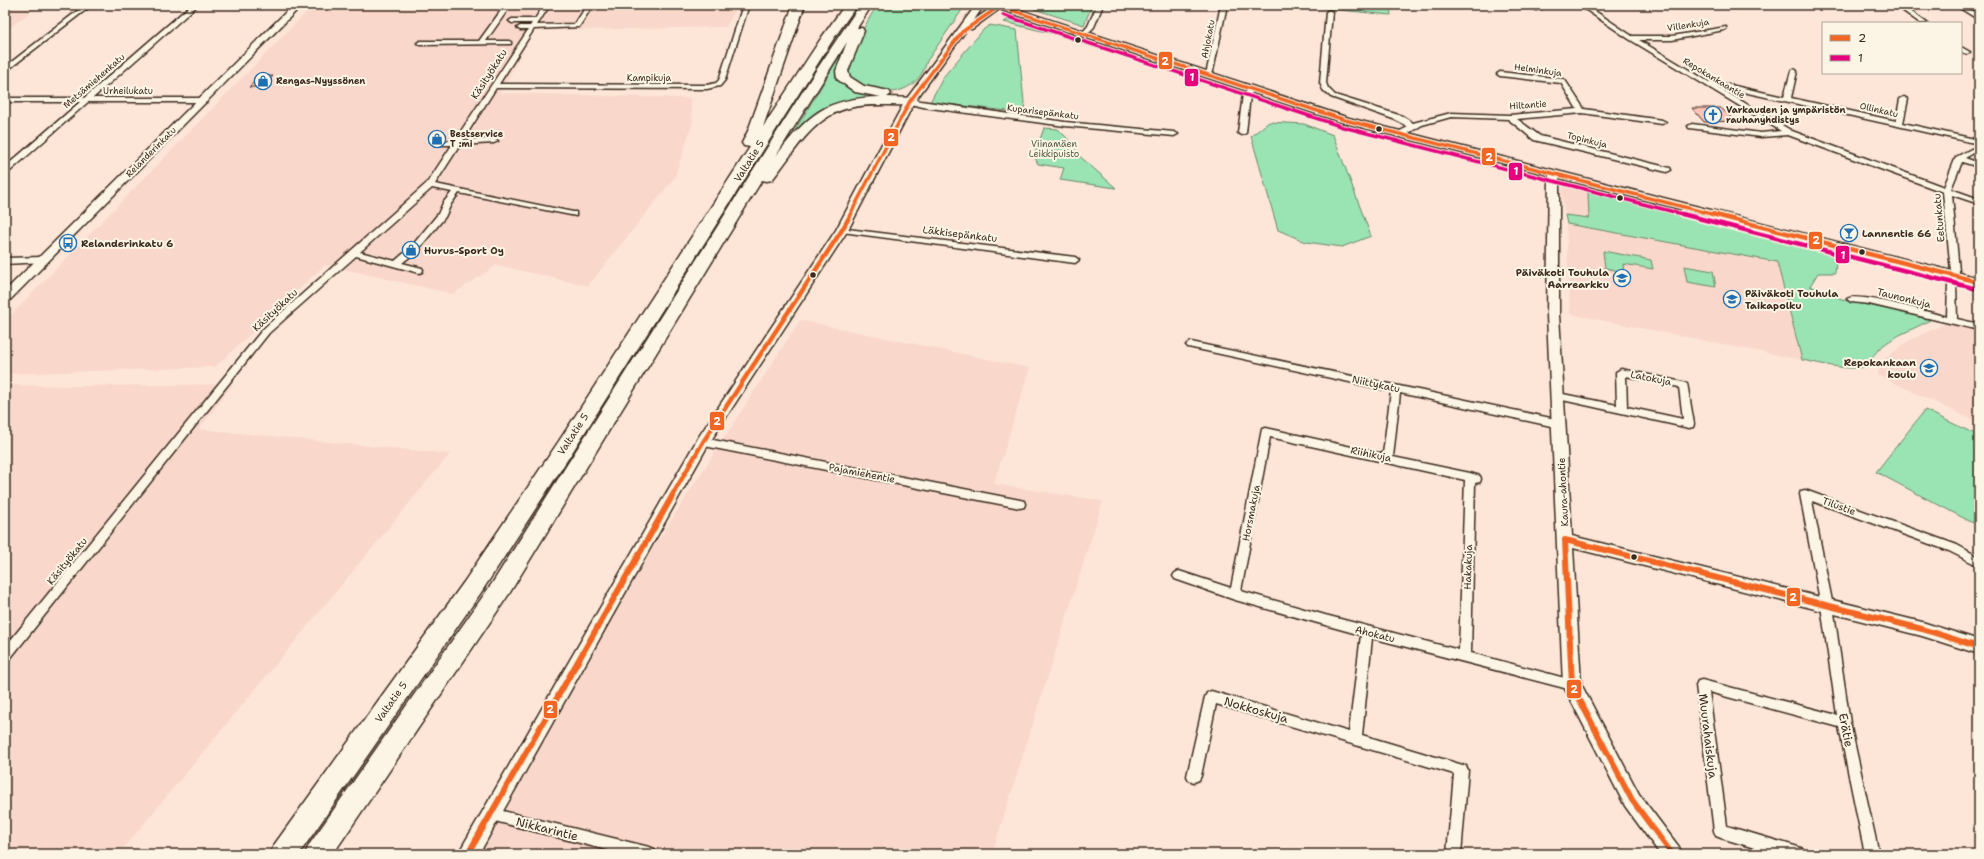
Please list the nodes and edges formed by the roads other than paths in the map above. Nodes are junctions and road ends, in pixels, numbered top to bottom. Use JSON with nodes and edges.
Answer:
{"nodes":[{"id":1,"x":89,"y":5,"type":"edge"},
{"id":2,"x":195,"y":5,"type":"edge"},
{"id":3,"x":298,"y":5,"type":"edge"},
{"id":4,"x":508,"y":5,"type":"edge"},
{"id":5,"x":547,"y":5,"type":"edge"},
{"id":6,"x":590,"y":5,"type":"edge"},
{"id":7,"x":746,"y":5,"type":"edge"},
{"id":8,"x":799,"y":5,"type":"edge"},
{"id":9,"x":851,"y":5,"type":"edge"},
{"id":10,"x":867,"y":5,"type":"edge"},
{"id":11,"x":980,"y":5,"type":"edge"},
{"id":12,"x":1100,"y":5,"type":"edge"},
{"id":13,"x":1224,"y":5,"type":"edge"},
{"id":14,"x":1549,"y":5,"type":"edge"},
{"id":15,"x":1582,"y":5,"type":"edge"},
{"id":16,"x":1764,"y":5,"type":"edge"},
{"id":17,"x":1781,"y":5,"type":"edge"},
{"id":18,"x":1898,"y":5,"type":"edge"},
{"id":19,"x":1958,"y":5,"type":"edge"},
{"id":20,"x":1007,"y":7,"type":"edge"},
{"id":21,"x":1536,"y":8,"type":"dead end"},
{"id":22,"x":994,"y":10,"type":"junction"},
{"id":23,"x":1329,"y":12,"type":"dead end"},
{"id":24,"x":1979,"y":18,"type":"edge"},
{"id":25,"x":512,"y":21,"type":"dead end"},
{"id":26,"x":1923,"y":22,"type":"edge"},
{"id":27,"x":535,"y":24,"type":"junction"},
{"id":28,"x":520,"y":28,"type":"dead end"},
{"id":29,"x":1724,"y":28,"type":"dead end"},
{"id":30,"x":962,"y":32,"type":"junction"},
{"id":31,"x":1084,"y":34,"type":"junction"},
{"id":32,"x":1631,"y":38,"type":"junction"},
{"id":33,"x":482,"y":42,"type":"junction"},
{"id":34,"x":420,"y":43,"type":"dead end"},
{"id":35,"x":509,"y":43,"type":"dead end"},
{"id":36,"x":1962,"y":50,"type":"edge"},
{"id":37,"x":1962,"y":53,"type":"edge"},
{"id":38,"x":5,"y":70,"type":"edge"},
{"id":39,"x":1794,"y":71,"type":"dead end"},
{"id":40,"x":1207,"y":74,"type":"junction"},
{"id":41,"x":1500,"y":74,"type":"dead end"},
{"id":42,"x":1704,"y":82,"type":"junction"},
{"id":43,"x":495,"y":86,"type":"junction"},
{"id":44,"x":1251,"y":90,"type":"junction"},
{"id":45,"x":1904,"y":98,"type":"dead end"},
{"id":46,"x":1787,"y":99,"type":"junction"},
{"id":47,"x":5,"y":100,"type":"edge"},
{"id":48,"x":86,"y":100,"type":"junction"},
{"id":49,"x":204,"y":100,"type":"junction"},
{"id":50,"x":910,"y":101,"type":"junction"},
{"id":51,"x":1582,"y":110,"type":"junction"},
{"id":52,"x":1510,"y":117,"type":"junction"},
{"id":53,"x":1662,"y":122,"type":"dead end"},
{"id":54,"x":1899,"y":124,"type":"junction"},
{"id":55,"x":1412,"y":126,"type":"junction"},
{"id":56,"x":1692,"y":126,"type":"dead end"},
{"id":57,"x":1242,"y":133,"type":"dead end"},
{"id":58,"x":1789,"y":133,"type":"junction"},
{"id":59,"x":1174,"y":134,"type":"dead end"},
{"id":60,"x":1399,"y":136,"type":"junction"},
{"id":61,"x":494,"y":141,"type":"dead end"},
{"id":62,"x":457,"y":142,"type":"junction"},
{"id":63,"x":1979,"y":142,"type":"edge"},
{"id":64,"x":441,"y":143,"type":"dead end"},
{"id":65,"x":1979,"y":147,"type":"edge"},
{"id":66,"x":1959,"y":159,"type":"junction"},
{"id":67,"x":1979,"y":165,"type":"edge"},
{"id":68,"x":1667,"y":170,"type":"dead end"},
{"id":69,"x":5,"y":171,"type":"edge"},
{"id":70,"x":743,"y":171,"type":"junction"},
{"id":71,"x":1554,"y":174,"type":"junction"},
{"id":72,"x":430,"y":185,"type":"junction"},
{"id":73,"x":1947,"y":189,"type":"junction"},
{"id":74,"x":457,"y":191,"type":"junction"},
{"id":75,"x":1979,"y":202,"type":"edge"},
{"id":76,"x":573,"y":214,"type":"dead end"},
{"id":77,"x":731,"y":219,"type":"junction"},
{"id":78,"x":842,"y":230,"type":"junction"},
{"id":79,"x":354,"y":253,"type":"junction"},
{"id":80,"x":42,"y":260,"type":"junction"},
{"id":81,"x":1075,"y":260,"type":"dead end"},
{"id":82,"x":5,"y":262,"type":"edge"},
{"id":83,"x":396,"y":264,"type":"junction"},
{"id":84,"x":419,"y":270,"type":"dead end"},
{"id":85,"x":1953,"y":276,"type":"junction"},
{"id":86,"x":1979,"y":282,"type":"edge"},
{"id":87,"x":5,"y":298,"type":"edge"},
{"id":88,"x":1851,"y":299,"type":"dead end"},
{"id":89,"x":1952,"y":319,"type":"junction"},
{"id":90,"x":1979,"y":327,"type":"edge"},
{"id":91,"x":1191,"y":345,"type":"dead end"},
{"id":92,"x":1396,"y":388,"type":"junction"},
{"id":93,"x":1558,"y":396,"type":"junction"},
{"id":94,"x":1622,"y":410,"type":"junction"},
{"id":95,"x":1560,"y":424,"type":"junction"},
{"id":96,"x":1266,"y":432,"type":"joint"},
{"id":97,"x":703,"y":442,"type":"junction"},
{"id":98,"x":1388,"y":458,"type":"junction"},
{"id":99,"x":1473,"y":478,"type":"joint"},
{"id":100,"x":1020,"y":504,"type":"dead end"},
{"id":101,"x":1565,"y":540,"type":"junction"},
{"id":102,"x":1979,"y":562,"type":"edge"},
{"id":103,"x":1179,"y":576,"type":"dead end"},
{"id":104,"x":1235,"y":595,"type":"junction"},
{"id":105,"x":1827,"y":606,"type":"junction"},
{"id":106,"x":1368,"y":632,"type":"junction"},
{"id":107,"x":1979,"y":648,"type":"edge"},
{"id":108,"x":5,"y":656,"type":"edge"},
{"id":109,"x":1465,"y":656,"type":"junction"},
{"id":110,"x":1572,"y":685,"type":"junction"},
{"id":111,"x":1844,"y":723,"type":"junction"},
{"id":112,"x":1355,"y":738,"type":"junction"},
{"id":113,"x":1194,"y":776,"type":"dead end"},
{"id":114,"x":492,"y":814,"type":"junction"},
{"id":115,"x":283,"y":854,"type":"edge"},
{"id":116,"x":318,"y":854,"type":"edge"},
{"id":117,"x":468,"y":854,"type":"edge"},
{"id":118,"x":649,"y":854,"type":"edge"},
{"id":119,"x":1454,"y":854,"type":"edge"},
{"id":120,"x":1672,"y":854,"type":"edge"},
{"id":121,"x":1798,"y":854,"type":"edge"},
{"id":122,"x":1872,"y":854,"type":"edge"}],
"edges":[{"from":1,"to":38,"type":"street"},
{"from":2,"to":48,"type":"street","name":"Metsämiehenkatu"},
{"from":3,"to":49,"type":"main road","name":"Relanderinkatu"},
{"from":4,"to":33,"type":"street"},
{"from":5,"to":27,"type":"street","name":"Käsityökatu"},
{"from":6,"to":27,"type":"street"},
{"from":7,"to":43,"type":"street","name":"Kampikuja"},
{"from":8,"to":70,"type":"highway"},
{"from":9,"to":70,"type":"highway","name":"Valtatie 5"},
{"from":10,"to":50,"type":"highway"},
{"from":10,"to":77,"type":"highway","name":"Valtatie 5"},
{"from":11,"to":22,"type":"main road"},
{"from":11,"to":30,"type":"main road"},
{"from":12,"to":31,"type":"street"},
{"from":13,"to":40,"type":"street","name":"Ahjokatu"},
{"from":14,"to":21,"type":"street"},
{"from":15,"to":32,"type":"street","name":"Repokankaantie"},
{"from":16,"to":17,"type":"street"},
{"from":18,"to":26,"type":"street"},
{"from":19,"to":24,"type":"street"},
{"from":20,"to":22,"type":"main road"},
{"from":20,"to":31,"type":"main road"},
{"from":22,"to":30,"type":"main road"},
{"from":23,"to":55,"type":"street"},
{"from":25,"to":27,"type":"street"},
{"from":27,"to":28,"type":"street"},
{"from":27,"to":43,"type":"street","name":"Käsityökatu"},
{"from":29,"to":32,"type":"street","name":"Villenkuja"},
{"from":30,"to":50,"type":"main road"},
{"from":31,"to":40,"type":"main road"},
{"from":32,"to":42,"type":"street","name":"Repokankaantie"},
{"from":33,"to":34,"type":"street"},
{"from":33,"to":35,"type":"street"},
{"from":36,"to":37,"type":"street"},
{"from":39,"to":46,"type":"street"},
{"from":40,"to":44,"type":"main road"},
{"from":41,"to":51,"type":"street","name":"Helminkuja"},
{"from":42,"to":46,"type":"street","name":"Ollinkatu"},
{"from":42,"to":58,"type":"street","name":"Repokankaantie"},
{"from":43,"to":62,"type":"street","name":"Käsityökatu"},
{"from":44,"to":57,"type":"street"},
{"from":44,"to":60,"type":"main road"},
{"from":45,"to":54,"type":"street"},
{"from":46,"to":54,"type":"street","name":"Ollinkatu"},
{"from":47,"to":48,"type":"street","name":"Urheilukatu"},
{"from":48,"to":49,"type":"street","name":"Urheilukatu"},
{"from":48,"to":69,"type":"street","name":"Metsämiehenkatu"},
{"from":49,"to":80,"type":"main road","name":"Relanderinkatu"},
{"from":50,"to":59,"type":"street","name":"Kuparisepänkatu"},
{"from":50,"to":77,"type":"highway"},
{"from":50,"to":78,"type":"main road"},
{"from":51,"to":52,"type":"street","name":"Hiltantie"},
{"from":51,"to":53,"type":"street","name":"Hiltantie"},
{"from":52,"to":55,"type":"street","name":"Hiltantie"},
{"from":52,"to":68,"type":"street","name":"Topinkuja"},
{"from":54,"to":63,"type":"street","name":"Ollinkatu"},
{"from":55,"to":60,"type":"street","name":"Hiltantie"},
{"from":56,"to":58,"type":"street"},
{"from":58,"to":73,"type":"street","name":"Repokankaantie"},
{"from":60,"to":71,"type":"main road"},
{"from":61,"to":62,"type":"street"},
{"from":62,"to":64,"type":"street"},
{"from":62,"to":72,"type":"street","name":"Käsityökatu"},
{"from":65,"to":66,"type":"street"},
{"from":66,"to":67,"type":"street"},
{"from":66,"to":73,"type":"street","name":"Eetunkatu"},
{"from":70,"to":115,"type":"highway","name":"Valtatie 5"},
{"from":71,"to":85,"type":"main road"},
{"from":71,"to":93,"type":"main road","name":"Kaura-ahontie"},
{"from":72,"to":74,"type":"street"},
{"from":72,"to":79,"type":"street","name":"Käsityökatu"},
{"from":73,"to":75,"type":"street","name":"Repokankaantie"},
{"from":73,"to":85,"type":"street","name":"Eetunkatu"},
{"from":74,"to":76,"type":"street"},
{"from":74,"to":83,"type":"street"},
{"from":77,"to":116,"type":"highway","name":"Valtatie 5"},
{"from":78,"to":81,"type":"street","name":"Läkkisepänkatu"},
{"from":78,"to":97,"type":"main road"},
{"from":79,"to":83,"type":"street"},
{"from":79,"to":108,"type":"street","name":"Käsityökatu"},
{"from":80,"to":82,"type":"street"},
{"from":80,"to":87,"type":"main road","name":"Relanderinkatu"},
{"from":83,"to":84,"type":"street"},
{"from":85,"to":86,"type":"main road"},
{"from":85,"to":89,"type":"street"},
{"from":88,"to":89,"type":"street","name":"Taunonkuja"},
{"from":89,"to":90,"type":"street","name":"Taunonkuja"},
{"from":91,"to":92,"type":"street","name":"Niittykatu"},
{"from":92,"to":95,"type":"street","name":"Niittykatu"},
{"from":92,"to":98,"type":"street"},
{"from":93,"to":94,"type":"street","name":"Latokuja"},
{"from":93,"to":95,"type":"main road","name":"Kaura-ahontie"},
{"from":94,"to":94,"type":"street","name":"Latokuja"},
{"from":95,"to":101,"type":"main road","name":"Kaura-ahontie"},
{"from":96,"to":98,"type":"street","name":"Riihikuja"},
{"from":96,"to":104,"type":"street","name":"Horsmakuja"},
{"from":97,"to":100,"type":"street","name":"Pajamiehentie"},
{"from":97,"to":114,"type":"main road"},
{"from":98,"to":99,"type":"street","name":"Riihikuja"},
{"from":99,"to":109,"type":"street","name":"Hakakuja"},
{"from":101,"to":105,"type":"main road"},
{"from":101,"to":110,"type":"main road","name":"Kaura-ahontie"},
{"from":102,"to":105,"type":"street","name":"Tilustie"},
{"from":103,"to":104,"type":"street","name":"Ahokatu"},
{"from":104,"to":106,"type":"street","name":"Ahokatu"},
{"from":105,"to":107,"type":"main road"},
{"from":105,"to":111,"type":"street","name":"Erätie"},
{"from":106,"to":109,"type":"street","name":"Ahokatu"},
{"from":106,"to":112,"type":"street"},
{"from":109,"to":110,"type":"street","name":"Ahokatu"},
{"from":110,"to":120,"type":"main road","name":"Kaura-ahontie"},
{"from":111,"to":121,"type":"street","name":"Muurahaiskuja"},
{"from":111,"to":122,"type":"street","name":"Erätie"},
{"from":112,"to":113,"type":"street","name":"Nokkoskuja"},
{"from":112,"to":119,"type":"street","name":"Nokkoskuja"},
{"from":114,"to":117,"type":"main road"},
{"from":114,"to":118,"type":"street","name":"Nikkarintie"}]}
